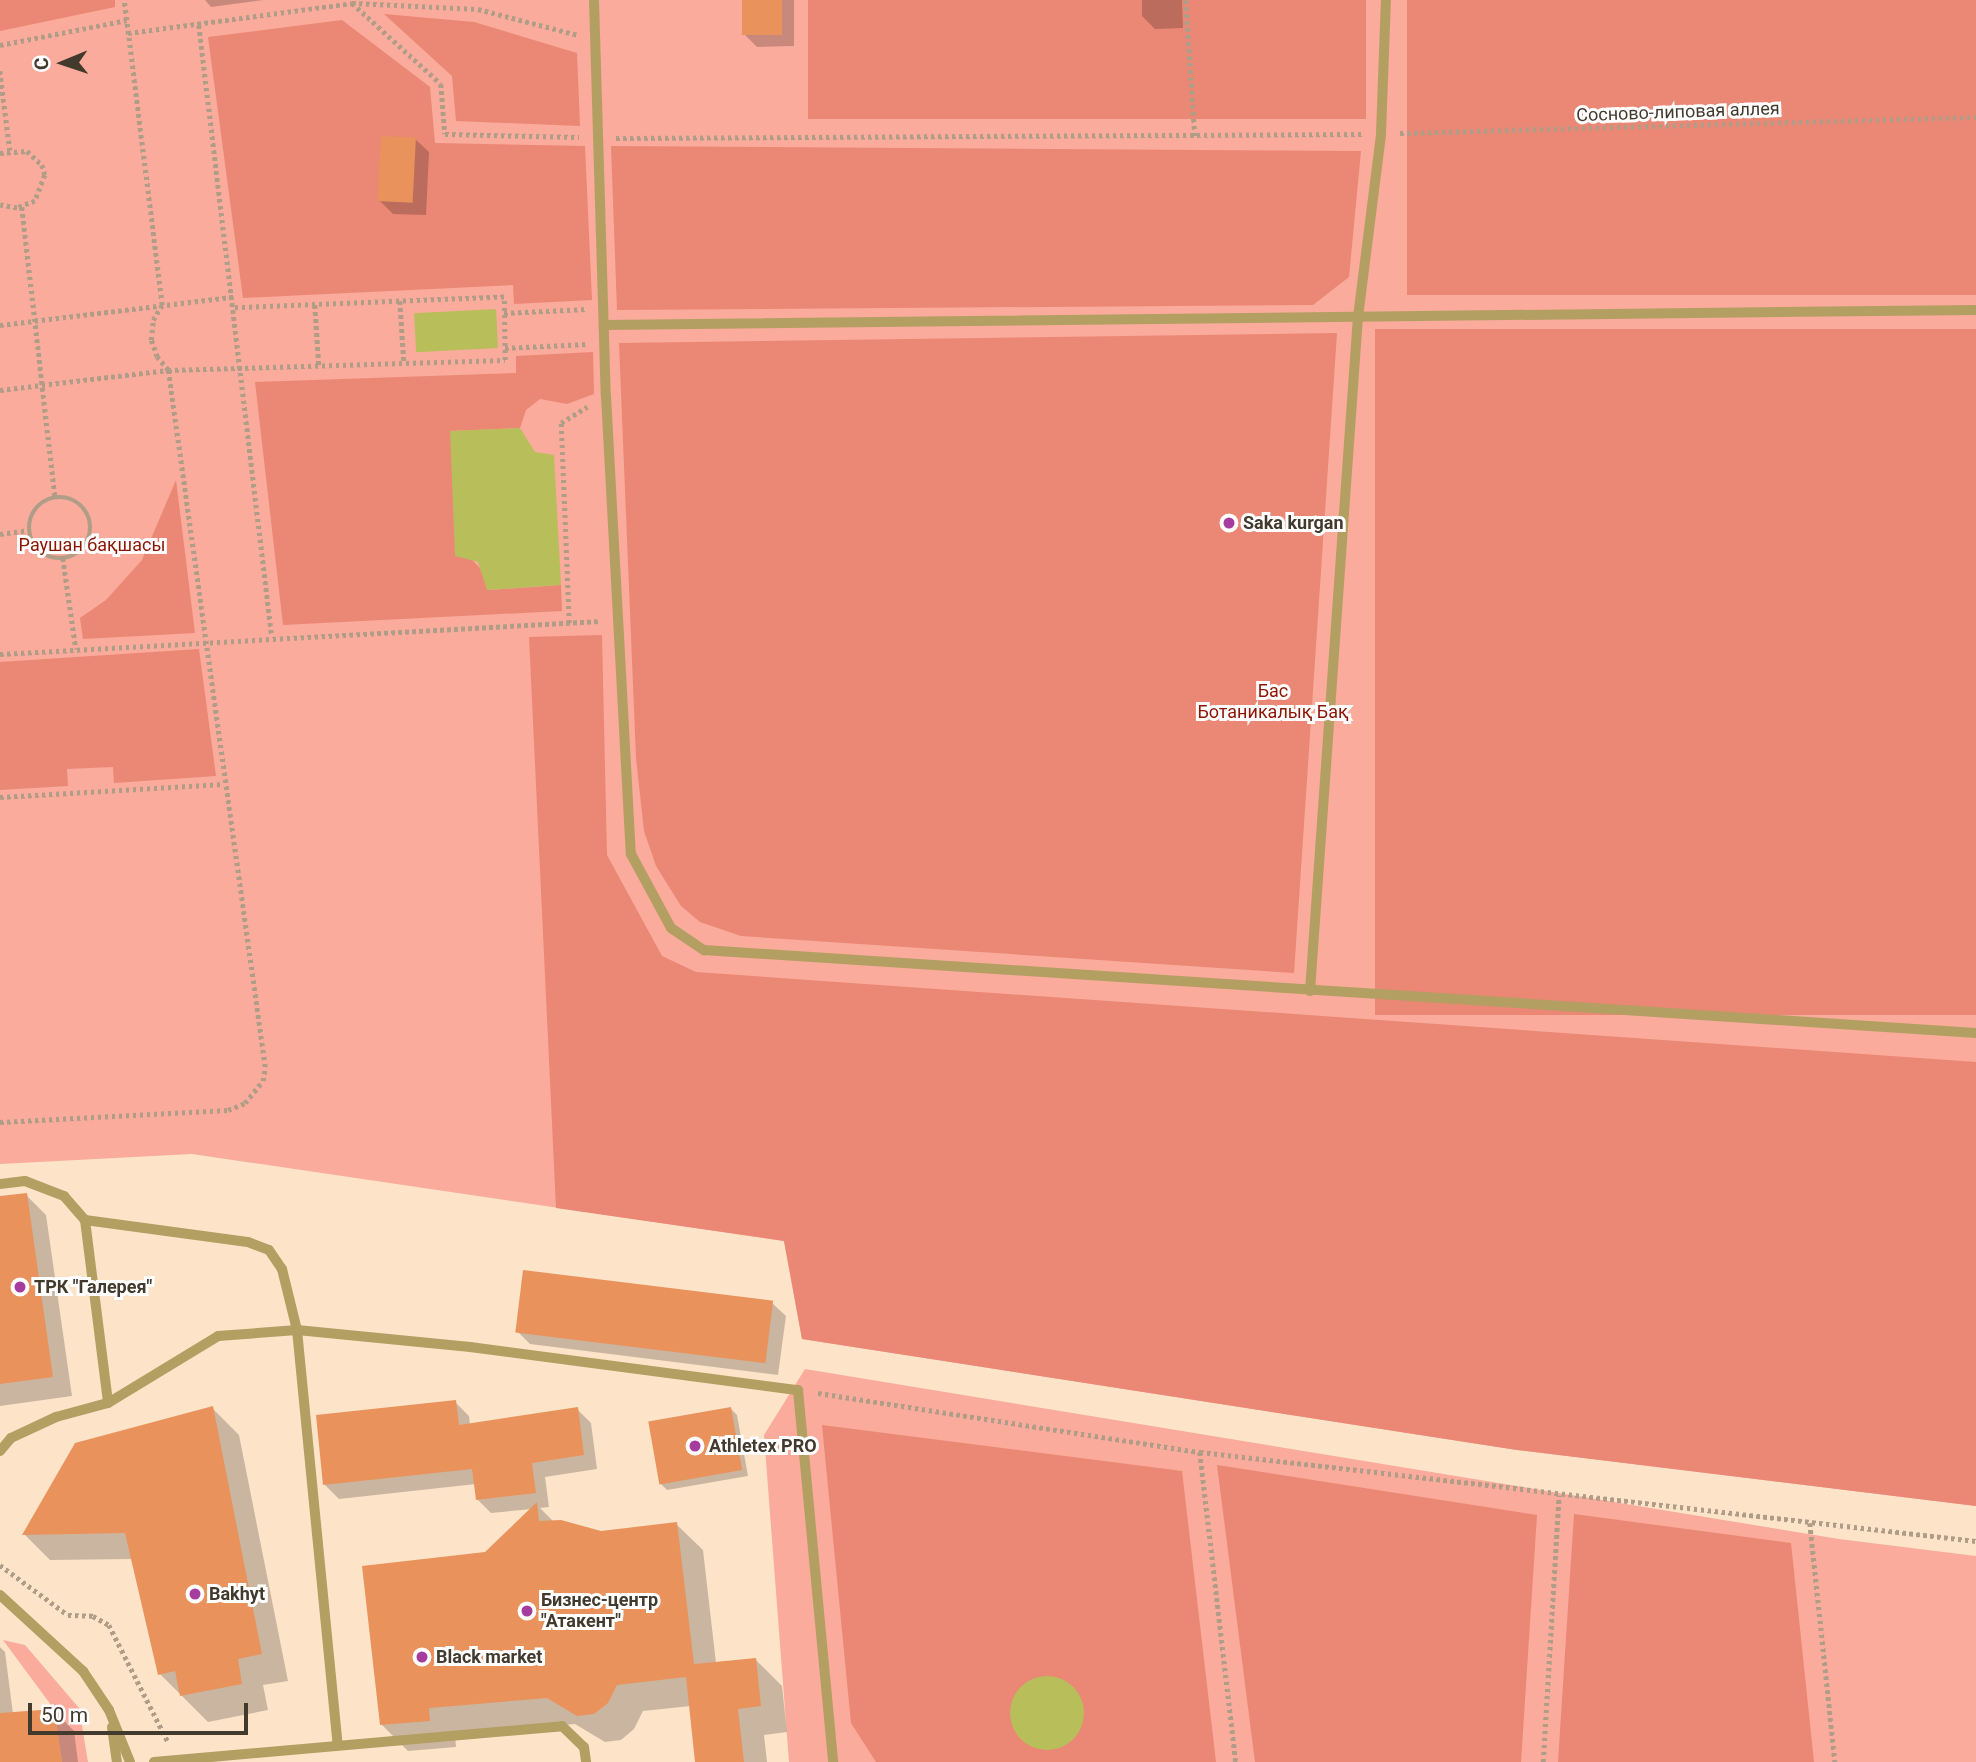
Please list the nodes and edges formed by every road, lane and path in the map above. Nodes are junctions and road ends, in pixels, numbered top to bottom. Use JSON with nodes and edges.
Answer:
{"nodes":[{"id":1,"x":124,"y":0,"type":"edge"},
{"id":2,"x":594,"y":0,"type":"edge"},
{"id":3,"x":1186,"y":0,"type":"edge"},
{"id":4,"x":1387,"y":0,"type":"edge"},
{"id":5,"x":352,"y":3,"type":"junction"},
{"id":6,"x":127,"y":20,"type":"junction"},
{"id":7,"x":199,"y":25,"type":"junction"},
{"id":8,"x":128,"y":33,"type":"junction"},
{"id":9,"x":596,"y":39,"type":"junction"},
{"id":10,"x":0,"y":45,"type":"edge"},
{"id":11,"x":0,"y":71,"type":"edge"},
{"id":12,"x":1976,"y":117,"type":"edge"},
{"id":13,"x":1381,"y":134,"type":"junction"},
{"id":14,"x":1195,"y":137,"type":"junction"},
{"id":15,"x":599,"y":138,"type":"junction"},
{"id":16,"x":10,"y":150,"type":"junction"},
{"id":17,"x":0,"y":153,"type":"edge"},
{"id":18,"x":0,"y":205,"type":"edge"},
{"id":19,"x":22,"y":207,"type":"junction"},
{"id":20,"x":233,"y":297,"type":"junction"},
{"id":21,"x":400,"y":302,"type":"junction"},
{"id":22,"x":162,"y":305,"type":"junction"},
{"id":23,"x":315,"y":305,"type":"junction"},
{"id":24,"x":234,"y":308,"type":"junction"},
{"id":25,"x":604,"y":308,"type":"junction"},
{"id":26,"x":1976,"y":310,"type":"edge"},
{"id":27,"x":504,"y":313,"type":"junction"},
{"id":28,"x":1358,"y":317,"type":"junction"},
{"id":29,"x":36,"y":321,"type":"junction"},
{"id":30,"x":0,"y":325,"type":"edge"},
{"id":31,"x":604,"y":325,"type":"junction"},
{"id":32,"x":605,"y":343,"type":"junction"},
{"id":33,"x":505,"y":348,"type":"junction"},
{"id":34,"x":404,"y":362,"type":"junction"},
{"id":35,"x":319,"y":365,"type":"junction"},
{"id":36,"x":241,"y":366,"type":"junction"},
{"id":37,"x":168,"y":370,"type":"junction"},
{"id":38,"x":43,"y":384,"type":"junction"},
{"id":39,"x":0,"y":390,"type":"edge"},
{"id":40,"x":606,"y":396,"type":"junction"},
{"id":41,"x":55,"y":498,"type":"junction"},
{"id":42,"x":29,"y":530,"type":"junction"},
{"id":43,"x":0,"y":534,"type":"edge"},
{"id":44,"x":63,"y":558,"type":"junction"},
{"id":45,"x":616,"y":620,"type":"junction"},
{"id":46,"x":569,"y":623,"type":"junction"},
{"id":47,"x":272,"y":637,"type":"junction"},
{"id":48,"x":206,"y":641,"type":"junction"},
{"id":49,"x":76,"y":649,"type":"junction"},
{"id":50,"x":0,"y":654,"type":"edge"},
{"id":51,"x":224,"y":784,"type":"junction"},
{"id":52,"x":0,"y":797,"type":"edge"},
{"id":53,"x":1310,"y":991,"type":"junction"},
{"id":54,"x":1976,"y":1033,"type":"edge"},
{"id":55,"x":0,"y":1122,"type":"edge"},
{"id":56,"x":0,"y":1184,"type":"edge"},
{"id":57,"x":85,"y":1220,"type":"junction"},
{"id":58,"x":297,"y":1331,"type":"junction"},
{"id":59,"x":798,"y":1390,"type":"junction"},
{"id":60,"x":108,"y":1403,"type":"junction"},
{"id":61,"x":0,"y":1451,"type":"edge"},
{"id":62,"x":1200,"y":1452,"type":"junction"},
{"id":63,"x":1559,"y":1495,"type":"junction"},
{"id":64,"x":1810,"y":1523,"type":"junction"},
{"id":65,"x":1976,"y":1541,"type":"edge"},
{"id":66,"x":0,"y":1565,"type":"edge"},
{"id":67,"x":0,"y":1595,"type":"edge"},
{"id":68,"x":109,"y":1710,"type":"junction"},
{"id":69,"x":338,"y":1745,"type":"junction"},
{"id":70,"x":117,"y":1762,"type":"edge"},
{"id":71,"x":131,"y":1762,"type":"edge"},
{"id":72,"x":154,"y":1762,"type":"edge"},
{"id":73,"x":177,"y":1762,"type":"edge"},
{"id":74,"x":586,"y":1762,"type":"edge"},
{"id":75,"x":833,"y":1762,"type":"edge"},
{"id":76,"x":1236,"y":1762,"type":"edge"},
{"id":77,"x":1543,"y":1762,"type":"edge"},
{"id":78,"x":1835,"y":1762,"type":"edge"}],
"edges":[{"from":1,"to":6,"type":"path"},
{"from":2,"to":9,"type":"lane"},
{"from":3,"to":14,"type":"path"},
{"from":4,"to":13,"type":"lane"},
{"from":5,"to":7,"type":"path"},
{"from":5,"to":9,"type":"path"},
{"from":5,"to":15,"type":"path","name":"Сосново-липовая аллея"},
{"from":6,"to":8,"type":"path"},
{"from":6,"to":10,"type":"path"},
{"from":7,"to":8,"type":"path"},
{"from":7,"to":20,"type":"path"},
{"from":8,"to":22,"type":"path"},
{"from":9,"to":15,"type":"lane"},
{"from":11,"to":16,"type":"path"},
{"from":12,"to":13,"type":"path","name":"Сосново-липовая аллея"},
{"from":13,"to":14,"type":"path","name":"Сосново-липовая аллея"},
{"from":13,"to":28,"type":"lane"},
{"from":14,"to":15,"type":"path","name":"Сосново-липовая аллея"},
{"from":15,"to":25,"type":"lane"},
{"from":16,"to":17,"type":"path"},
{"from":16,"to":19,"type":"path"},
{"from":18,"to":19,"type":"path"},
{"from":19,"to":29,"type":"path"},
{"from":20,"to":22,"type":"path"},
{"from":20,"to":24,"type":"path"},
{"from":21,"to":23,"type":"path"},
{"from":21,"to":27,"type":"path"},
{"from":21,"to":34,"type":"path"},
{"from":22,"to":29,"type":"path"},
{"from":22,"to":37,"type":"path"},
{"from":23,"to":24,"type":"path"},
{"from":23,"to":35,"type":"path"},
{"from":24,"to":36,"type":"path"},
{"from":25,"to":27,"type":"path"},
{"from":25,"to":31,"type":"lane"},
{"from":26,"to":28,"type":"lane"},
{"from":27,"to":33,"type":"path"},
{"from":28,"to":31,"type":"lane"},
{"from":28,"to":53,"type":"lane"},
{"from":29,"to":30,"type":"path"},
{"from":29,"to":38,"type":"path"},
{"from":31,"to":32,"type":"lane"},
{"from":32,"to":33,"type":"path"},
{"from":32,"to":40,"type":"lane"},
{"from":33,"to":34,"type":"path"},
{"from":34,"to":35,"type":"path"},
{"from":35,"to":36,"type":"path"},
{"from":36,"to":37,"type":"path"},
{"from":36,"to":47,"type":"path"},
{"from":37,"to":38,"type":"path"},
{"from":37,"to":48,"type":"path"},
{"from":38,"to":39,"type":"path"},
{"from":38,"to":41,"type":"path"},
{"from":40,"to":45,"type":"lane"},
{"from":40,"to":46,"type":"path"},
{"from":41,"to":42,"type":"path"},
{"from":41,"to":44,"type":"path"},
{"from":42,"to":43,"type":"path"},
{"from":42,"to":44,"type":"path"},
{"from":44,"to":49,"type":"path"},
{"from":45,"to":46,"type":"path"},
{"from":45,"to":53,"type":"lane"},
{"from":46,"to":47,"type":"path"},
{"from":47,"to":48,"type":"path"},
{"from":48,"to":49,"type":"path"},
{"from":48,"to":51,"type":"path"},
{"from":49,"to":50,"type":"path"},
{"from":51,"to":52,"type":"path"},
{"from":51,"to":55,"type":"path"},
{"from":53,"to":54,"type":"lane"},
{"from":56,"to":57,"type":"lane"},
{"from":57,"to":58,"type":"lane"},
{"from":57,"to":60,"type":"lane"},
{"from":58,"to":59,"type":"lane"},
{"from":58,"to":60,"type":"lane"},
{"from":58,"to":69,"type":"lane"},
{"from":59,"to":62,"type":"path"},
{"from":59,"to":75,"type":"lane"},
{"from":60,"to":61,"type":"lane"},
{"from":62,"to":63,"type":"path"},
{"from":62,"to":76,"type":"path"},
{"from":63,"to":64,"type":"path"},
{"from":63,"to":77,"type":"path"},
{"from":64,"to":65,"type":"path"},
{"from":64,"to":78,"type":"path"},
{"from":66,"to":73,"type":"path"},
{"from":67,"to":68,"type":"lane"},
{"from":68,"to":70,"type":"lane"},
{"from":68,"to":71,"type":"lane"},
{"from":69,"to":73,"type":"lane"},
{"from":69,"to":74,"type":"lane"},
{"from":72,"to":73,"type":"lane"}]}
